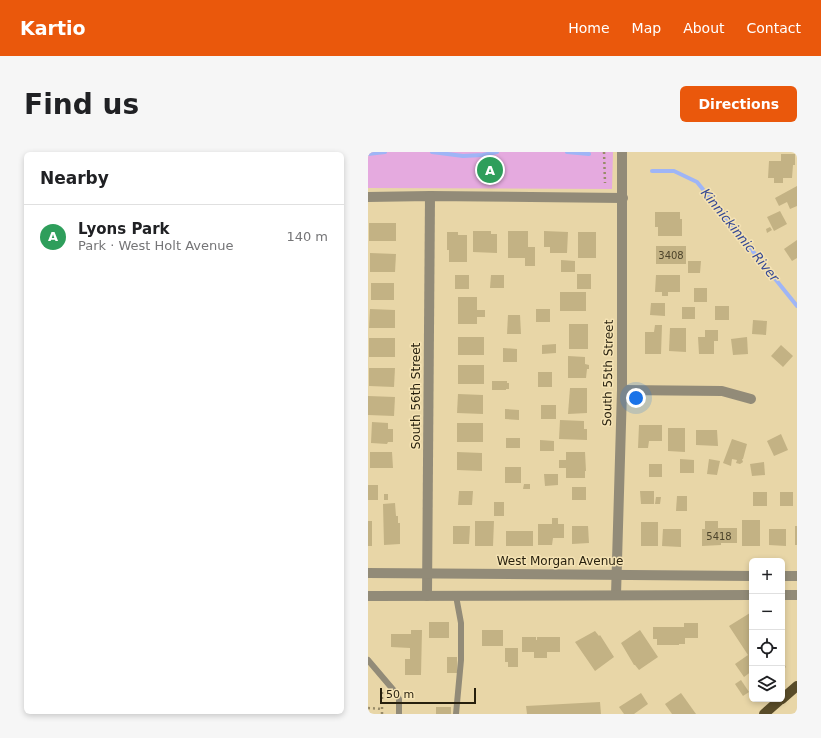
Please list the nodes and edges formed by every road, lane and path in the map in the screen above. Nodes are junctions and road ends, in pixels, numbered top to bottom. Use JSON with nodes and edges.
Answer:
{"nodes":[{"id":1,"x":604,"y":152,"type":"edge"},
{"id":2,"x":622,"y":152,"type":"edge"},
{"id":3,"x":605,"y":182,"type":"dead end"},
{"id":4,"x":430,"y":196,"type":"junction"},
{"id":5,"x":368,"y":197,"type":"edge"},
{"id":6,"x":623,"y":198,"type":"junction"},
{"id":7,"x":622,"y":390,"type":"junction"},
{"id":8,"x":751,"y":399,"type":"dead end"},
{"id":9,"x":368,"y":574,"type":"edge"},
{"id":10,"x":428,"y":574,"type":"junction"},
{"id":11,"x":616,"y":574,"type":"junction"},
{"id":12,"x":749,"y":576,"type":"edge"},
{"id":13,"x":785,"y":576,"type":"edge"},
{"id":14,"x":797,"y":576,"type":"edge"},
{"id":15,"x":616,"y":595,"type":"junction"},
{"id":16,"x":749,"y":595,"type":"edge"},
{"id":17,"x":785,"y":595,"type":"edge"},
{"id":18,"x":797,"y":595,"type":"edge"},
{"id":19,"x":368,"y":596,"type":"edge"},
{"id":20,"x":427,"y":596,"type":"junction"},
{"id":21,"x":456,"y":596,"type":"junction"},
{"id":22,"x":368,"y":660,"type":"edge"},
{"id":23,"x":382,"y":686,"type":"dead end"},
{"id":24,"x":797,"y":686,"type":"edge"},
{"id":25,"x":785,"y":696,"type":"edge"},
{"id":26,"x":778,"y":702,"type":"edge"},
{"id":27,"x":368,"y":708,"type":"edge"},
{"id":28,"x":382,"y":709,"type":"junction"},
{"id":29,"x":382,"y":714,"type":"edge"},
{"id":30,"x":399,"y":714,"type":"edge"},
{"id":31,"x":456,"y":714,"type":"edge"},
{"id":32,"x":764,"y":714,"type":"edge"}],
"edges":[{"from":1,"to":3,"type":"path"},
{"from":2,"to":6,"type":"street","name":"South 55th Street"},
{"from":4,"to":5,"type":"street"},
{"from":4,"to":6,"type":"street"},
{"from":4,"to":10,"type":"street","name":"South 56th Street"},
{"from":6,"to":7,"type":"street","name":"South 55th Street"},
{"from":7,"to":8,"type":"street"},
{"from":7,"to":11,"type":"street","name":"South 55th Street"},
{"from":9,"to":10,"type":"street","name":"West Morgan Avenue"},
{"from":10,"to":11,"type":"street","name":"West Morgan Avenue"},
{"from":10,"to":20,"type":"street","name":"South 56th Street"},
{"from":11,"to":12,"type":"street","name":"West Morgan Avenue"},
{"from":11,"to":15,"type":"street","name":"South 55th Street"},
{"from":13,"to":14,"type":"street"},
{"from":15,"to":16,"type":"street"},
{"from":15,"to":21,"type":"street"},
{"from":17,"to":18,"type":"street"},
{"from":19,"to":20,"type":"street"},
{"from":20,"to":21,"type":"street"},
{"from":21,"to":31,"type":"lane"},
{"from":22,"to":30,"type":"lane"},
{"from":23,"to":28,"type":"path"},
{"from":24,"to":25,"type":"main road"},
{"from":26,"to":32,"type":"main road"},
{"from":27,"to":28,"type":"path"},
{"from":28,"to":29,"type":"path"}]}
